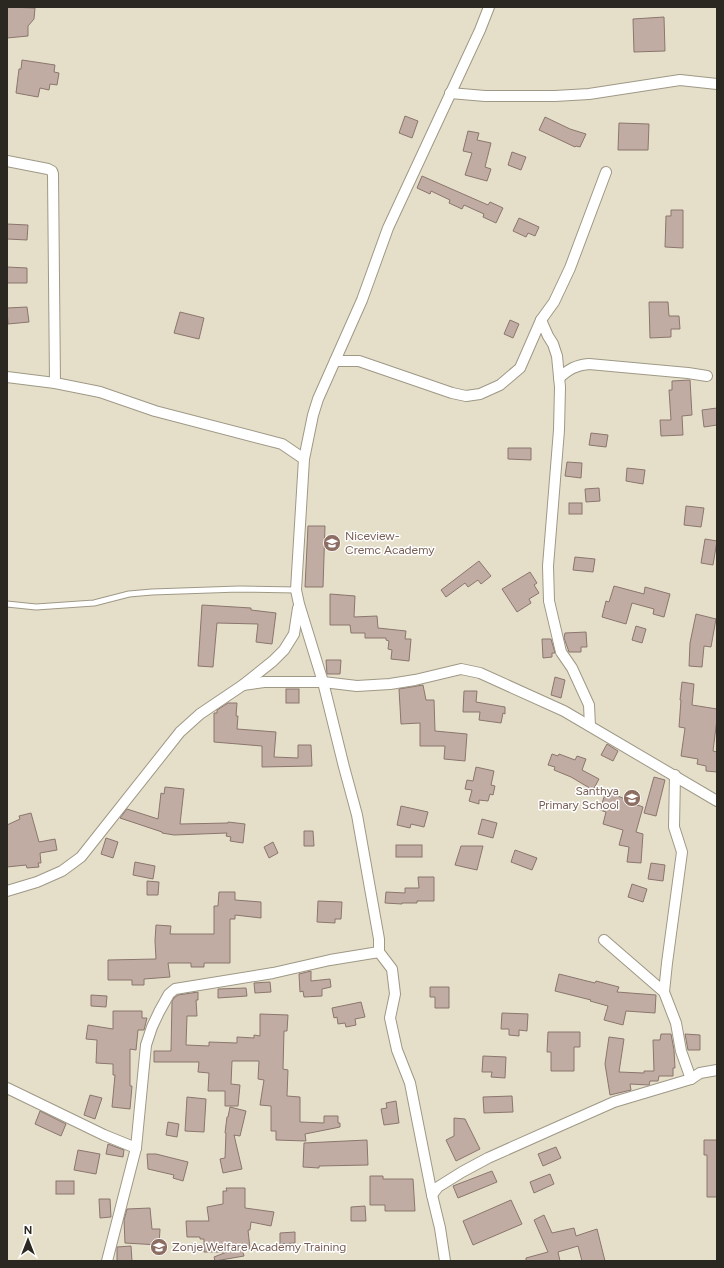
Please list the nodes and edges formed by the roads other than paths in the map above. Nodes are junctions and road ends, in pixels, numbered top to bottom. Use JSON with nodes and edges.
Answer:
{"nodes":[{"id":1,"x":489,"y":7,"type":"edge"},
{"id":2,"x":717,"y":84,"type":"edge"},
{"id":3,"x":450,"y":93,"type":"junction"},
{"id":4,"x":7,"y":161,"type":"edge"},
{"id":5,"x":606,"y":172,"type":"dead end"},
{"id":6,"x":541,"y":320,"type":"junction"},
{"id":7,"x":335,"y":361,"type":"junction"},
{"id":8,"x":707,"y":376,"type":"dead end"},
{"id":9,"x":7,"y":377,"type":"edge"},
{"id":10,"x":559,"y":378,"type":"junction"},
{"id":11,"x":55,"y":383,"type":"junction"},
{"id":12,"x":304,"y":459,"type":"junction"},
{"id":13,"x":296,"y":590,"type":"junction"},
{"id":14,"x":7,"y":604,"type":"edge"},
{"id":15,"x":299,"y":604,"type":"junction"},
{"id":16,"x":323,"y":682,"type":"junction"},
{"id":17,"x":243,"y":685,"type":"junction"},
{"id":18,"x":590,"y":726,"type":"junction"},
{"id":19,"x":674,"y":775,"type":"junction"},
{"id":20,"x":717,"y":801,"type":"edge"},
{"id":21,"x":7,"y":891,"type":"edge"},
{"id":22,"x":604,"y":940,"type":"dead end"},
{"id":23,"x":379,"y":952,"type":"junction"},
{"id":24,"x":664,"y":992,"type":"junction"},
{"id":25,"x":717,"y":1070,"type":"edge"},
{"id":26,"x":691,"y":1079,"type":"junction"},
{"id":27,"x":7,"y":1088,"type":"edge"},
{"id":28,"x":136,"y":1148,"type":"junction"},
{"id":29,"x":432,"y":1195,"type":"junction"},
{"id":30,"x":107,"y":1261,"type":"edge"},
{"id":31,"x":445,"y":1261,"type":"edge"}],
"edges":[{"from":1,"to":3,"type":"street"},
{"from":2,"to":3,"type":"street"},
{"from":3,"to":7,"type":"street"},
{"from":4,"to":11,"type":"street"},
{"from":5,"to":6,"type":"street"},
{"from":6,"to":7,"type":"street"},
{"from":6,"to":10,"type":"street"},
{"from":7,"to":12,"type":"street"},
{"from":8,"to":10,"type":"street"},
{"from":9,"to":11,"type":"street"},
{"from":10,"to":18,"type":"street"},
{"from":11,"to":12,"type":"street"},
{"from":12,"to":13,"type":"street"},
{"from":13,"to":14,"type":"lane"},
{"from":13,"to":15,"type":"street"},
{"from":15,"to":16,"type":"street"},
{"from":15,"to":17,"type":"street"},
{"from":16,"to":17,"type":"street"},
{"from":16,"to":18,"type":"street"},
{"from":16,"to":23,"type":"street"},
{"from":17,"to":21,"type":"street"},
{"from":18,"to":19,"type":"street"},
{"from":19,"to":20,"type":"street"},
{"from":19,"to":24,"type":"street"},
{"from":22,"to":24,"type":"street"},
{"from":23,"to":28,"type":"street"},
{"from":23,"to":29,"type":"street"},
{"from":24,"to":26,"type":"street"},
{"from":25,"to":26,"type":"street"},
{"from":26,"to":29,"type":"street"},
{"from":27,"to":28,"type":"street"},
{"from":28,"to":30,"type":"street"},
{"from":29,"to":31,"type":"street"}]}
